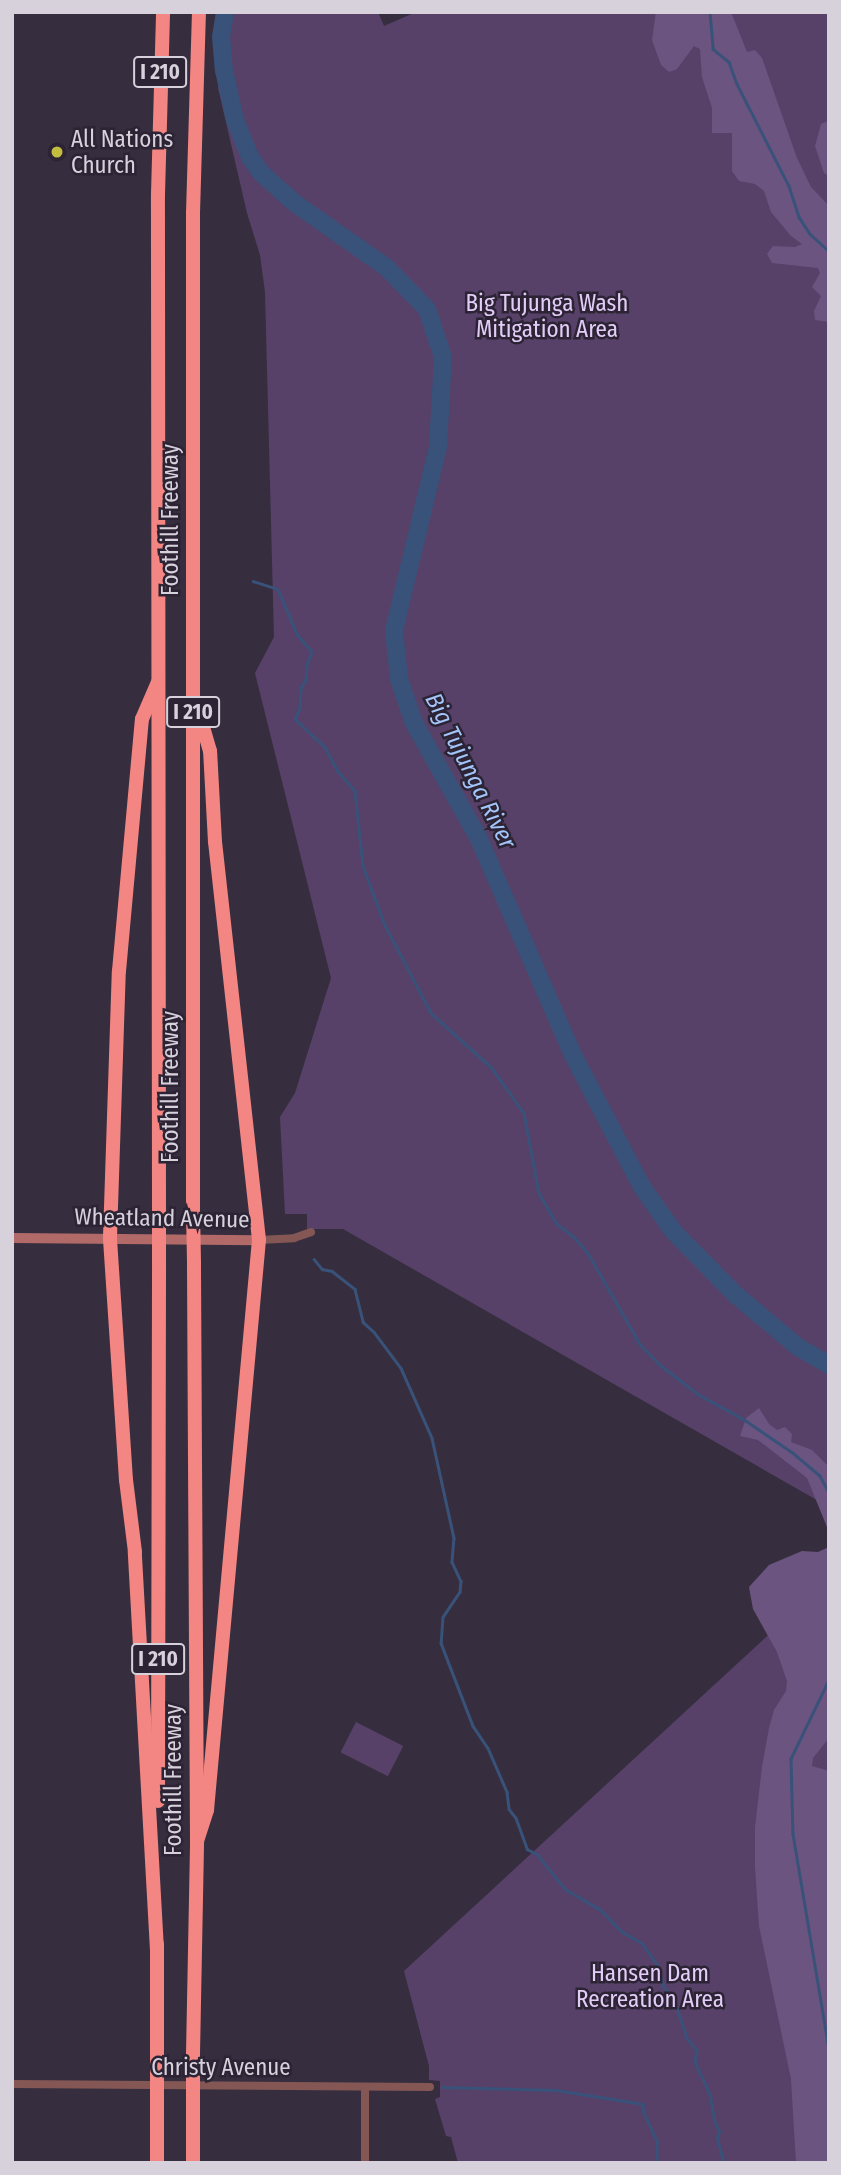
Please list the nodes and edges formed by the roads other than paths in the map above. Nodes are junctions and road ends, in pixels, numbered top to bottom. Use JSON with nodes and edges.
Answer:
{"nodes":[{"id":1,"x":163,"y":12,"type":"edge"},
{"id":2,"x":199,"y":12,"type":"edge"},
{"id":3,"x":158,"y":682,"type":"junction"},
{"id":4,"x":193,"y":692,"type":"junction"},
{"id":5,"x":311,"y":1232,"type":"dead end"},
{"id":6,"x":110,"y":1237,"type":"junction"},
{"id":7,"x":12,"y":1238,"type":"edge"},
{"id":8,"x":258,"y":1240,"type":"junction"},
{"id":9,"x":197,"y":1842,"type":"junction"},
{"id":10,"x":158,"y":1950,"type":"junction"},
{"id":11,"x":12,"y":2084,"type":"edge"},
{"id":12,"x":365,"y":2087,"type":"junction"},
{"id":13,"x":430,"y":2087,"type":"dead end"},
{"id":14,"x":157,"y":2163,"type":"edge"},
{"id":15,"x":193,"y":2163,"type":"edge"},
{"id":16,"x":365,"y":2163,"type":"edge"}],
"edges":[{"from":1,"to":3,"type":"highway","name":"Foothill Freeway","number":"I 210"},
{"from":2,"to":4,"type":"highway","name":"Foothill Freeway","number":"I 210"},
{"from":3,"to":6,"type":"highway"},
{"from":3,"to":10,"type":"highway","name":"Foothill Freeway","number":"I 210","bridge":true},
{"from":4,"to":8,"type":"highway"},
{"from":4,"to":9,"type":"highway","name":"Foothill Freeway","number":"I 210","bridge":true},
{"from":5,"to":8,"type":"street","name":"Wheatland Avenue"},
{"from":6,"to":7,"type":"street","name":"Wheatland Avenue"},
{"from":6,"to":8,"type":"street","name":"Wheatland Avenue"},
{"from":6,"to":10,"type":"highway"},
{"from":8,"to":9,"type":"highway"},
{"from":9,"to":15,"type":"highway","name":"Foothill Freeway","number":"I 210","bridge":true},
{"from":10,"to":14,"type":"highway","name":"Foothill Freeway","number":"I 210","bridge":true},
{"from":11,"to":12,"type":"street","name":"Christy Avenue"},
{"from":12,"to":13,"type":"street","name":"Christy Avenue"},
{"from":12,"to":16,"type":"street"}]}
